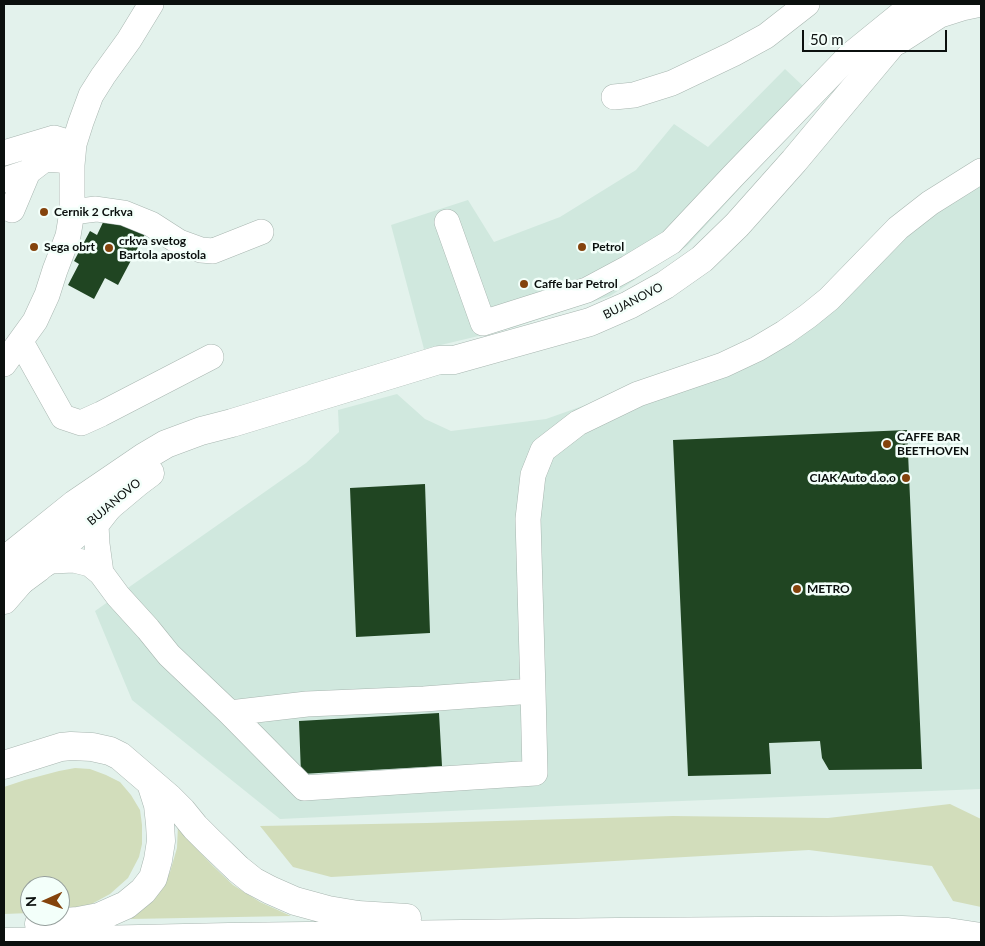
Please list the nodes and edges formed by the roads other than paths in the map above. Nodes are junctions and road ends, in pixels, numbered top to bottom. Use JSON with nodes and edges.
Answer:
{"nodes":[{"id":1,"x":151,"y":4,"type":"edge"},
{"id":2,"x":807,"y":4,"type":"edge"},
{"id":3,"x":913,"y":4,"type":"edge"},
{"id":4,"x":925,"y":4,"type":"edge"},
{"id":5,"x":981,"y":4,"type":"edge"},
{"id":6,"x":888,"y":48,"type":"junction"},
{"id":7,"x":614,"y":97,"type":"dead end"},
{"id":8,"x":73,"y":152,"type":"junction"},
{"id":9,"x":4,"y":153,"type":"edge"},
{"id":10,"x":28,"y":172,"type":"junction"},
{"id":11,"x":981,"y":172,"type":"edge"},
{"id":12,"x":4,"y":180,"type":"edge"},
{"id":13,"x":12,"y":210,"type":"dead end"},
{"id":14,"x":72,"y":212,"type":"junction"},
{"id":15,"x":447,"y":222,"type":"dead end"},
{"id":16,"x":261,"y":232,"type":"dead end"},
{"id":17,"x":560,"y":300,"type":"junction"},
{"id":18,"x":566,"y":329,"type":"junction"},
{"id":19,"x":21,"y":342,"type":"junction"},
{"id":20,"x":211,"y":357,"type":"dead end"},
{"id":21,"x":4,"y":364,"type":"edge"},
{"id":22,"x":232,"y":423,"type":"junction"},
{"id":23,"x":112,"y":504,"type":"junction"},
{"id":24,"x":101,"y":573,"type":"junction"},
{"id":25,"x":17,"y":575,"type":"edge"},
{"id":26,"x":4,"y":600,"type":"edge"},
{"id":27,"x":533,"y":691,"type":"junction"},
{"id":28,"x":230,"y":713,"type":"junction"},
{"id":29,"x":4,"y":765,"type":"edge"},
{"id":30,"x":151,"y":783,"type":"junction"},
{"id":31,"x":4,"y":925,"type":"edge"},
{"id":32,"x":902,"y":930,"type":"junction"},
{"id":33,"x":981,"y":937,"type":"edge"},
{"id":34,"x":4,"y":942,"type":"edge"}],
"edges":[{"from":1,"to":8,"type":"street"},
{"from":2,"to":7,"type":"street"},
{"from":3,"to":17,"type":"street"},
{"from":4,"to":6,"type":"main road","name":"BUJANOVO"},
{"from":5,"to":6,"type":"street"},
{"from":6,"to":18,"type":"main road","name":"BUJANOVO"},
{"from":8,"to":9,"type":"street"},
{"from":8,"to":10,"type":"street"},
{"from":8,"to":14,"type":"street"},
{"from":10,"to":12,"type":"street"},
{"from":10,"to":13,"type":"street"},
{"from":11,"to":27,"type":"street"},
{"from":14,"to":16,"type":"street"},
{"from":14,"to":19,"type":"street"},
{"from":15,"to":17,"type":"street"},
{"from":17,"to":18,"type":"street"},
{"from":18,"to":22,"type":"main road","name":"BUJANOVO"},
{"from":19,"to":20,"type":"street"},
{"from":19,"to":21,"type":"street"},
{"from":22,"to":23,"type":"main road","name":"BUJANOVO"},
{"from":22,"to":25,"type":"main road","name":"BUJANOVO"},
{"from":23,"to":24,"type":"street"},
{"from":23,"to":25,"type":"main road","name":"BUJANOVO"},
{"from":24,"to":25,"type":"street"},
{"from":24,"to":28,"type":"street"},
{"from":25,"to":26,"type":"main road"},
{"from":27,"to":28,"type":"street"},
{"from":27,"to":28,"type":"street"},
{"from":29,"to":30,"type":"main road"},
{"from":30,"to":31,"type":"main road"},
{"from":30,"to":32,"type":"main road"},
{"from":32,"to":33,"type":"main road"},
{"from":32,"to":34,"type":"main road"}]}
